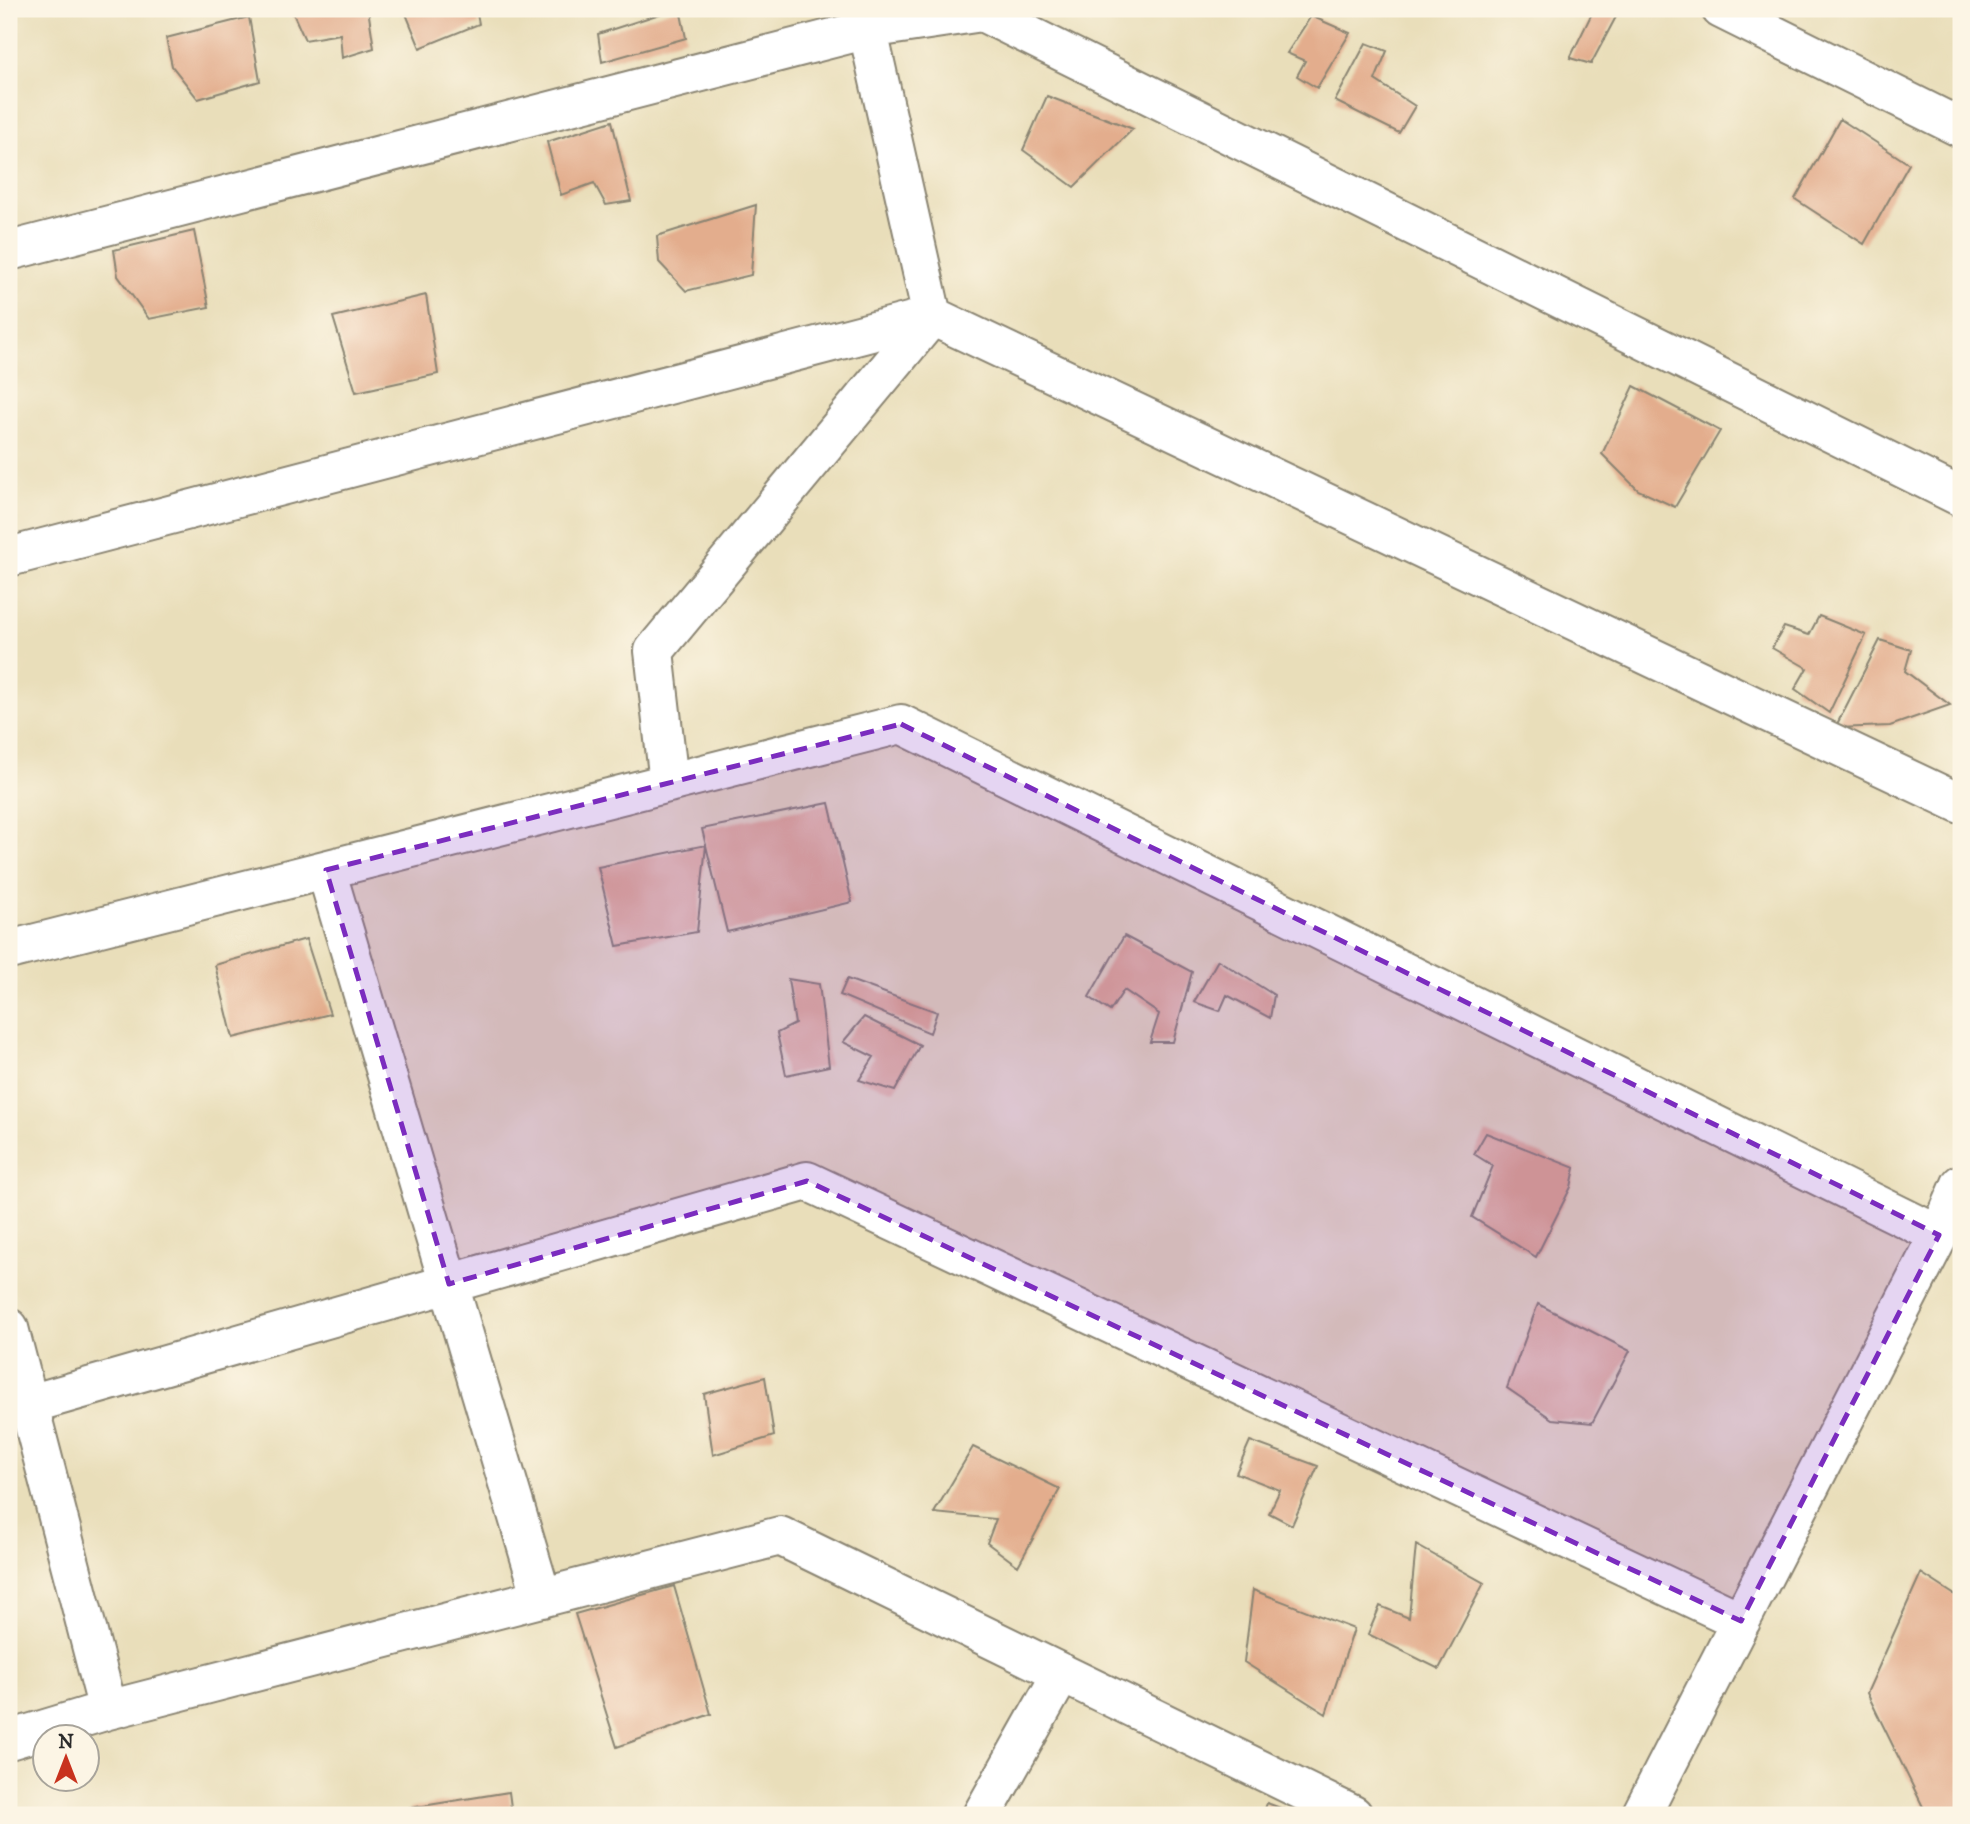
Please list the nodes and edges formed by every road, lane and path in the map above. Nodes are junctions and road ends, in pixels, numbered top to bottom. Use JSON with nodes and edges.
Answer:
{"nodes":[{"id":1,"x":1721,"y":9,"type":"edge"},
{"id":2,"x":866,"y":19,"type":"edge"},
{"id":3,"x":1961,"y":128,"type":"edge"},
{"id":4,"x":9,"y":251,"type":"edge"},
{"id":5,"x":932,"y":316,"type":"junction"},
{"id":6,"x":1961,"y":497,"type":"edge"},
{"id":7,"x":9,"y":557,"type":"edge"},
{"id":8,"x":668,"y":783,"type":"junction"},
{"id":9,"x":1961,"y":804,"type":"edge"},
{"id":10,"x":326,"y":870,"type":"junction"},
{"id":11,"x":9,"y":950,"type":"edge"},
{"id":12,"x":1961,"y":1184,"type":"edge"},
{"id":13,"x":1939,"y":1235,"type":"junction"},
{"id":14,"x":449,"y":1284,"type":"junction"},
{"id":15,"x":9,"y":1328,"type":"edge"},
{"id":16,"x":20,"y":1407,"type":"edge"},
{"id":17,"x":542,"y":1598,"type":"junction"},
{"id":18,"x":1741,"y":1621,"type":"junction"},
{"id":19,"x":1062,"y":1673,"type":"junction"},
{"id":20,"x":108,"y":1710,"type":"junction"},
{"id":21,"x":9,"y":1740,"type":"edge"},
{"id":22,"x":982,"y":1815,"type":"edge"},
{"id":23,"x":1353,"y":1815,"type":"edge"},
{"id":24,"x":1641,"y":1815,"type":"edge"}],
"edges":[{"from":1,"to":3,"type":"street"},
{"from":2,"to":4,"type":"street"},
{"from":2,"to":5,"type":"street"},
{"from":2,"to":6,"type":"street"},
{"from":5,"to":7,"type":"street"},
{"from":5,"to":8,"type":"street"},
{"from":5,"to":9,"type":"street"},
{"from":8,"to":10,"type":"street"},
{"from":8,"to":13,"type":"street"},
{"from":10,"to":11,"type":"street"},
{"from":10,"to":14,"type":"street"},
{"from":12,"to":13,"type":"street"},
{"from":13,"to":18,"type":"street"},
{"from":14,"to":16,"type":"street"},
{"from":14,"to":17,"type":"street"},
{"from":14,"to":18,"type":"street"},
{"from":15,"to":16,"type":"street"},
{"from":16,"to":20,"type":"street"},
{"from":17,"to":19,"type":"street"},
{"from":17,"to":20,"type":"street"},
{"from":18,"to":24,"type":"street"},
{"from":19,"to":22,"type":"street"},
{"from":19,"to":23,"type":"street"},
{"from":20,"to":21,"type":"street"}]}
